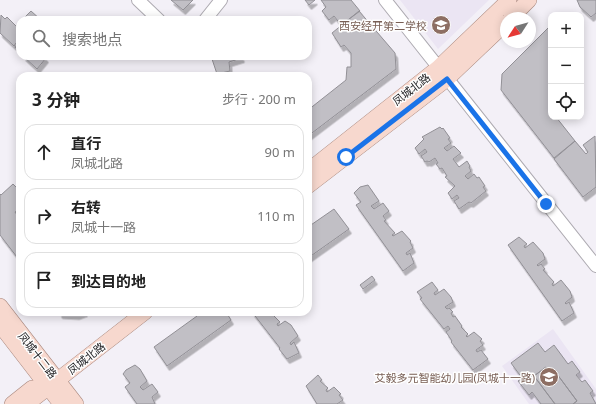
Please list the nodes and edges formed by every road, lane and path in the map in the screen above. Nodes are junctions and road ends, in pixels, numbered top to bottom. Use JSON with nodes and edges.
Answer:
{"nodes":[{"id":1,"x":138,"y":0,"type":"edge"},
{"id":2,"x":221,"y":0,"type":"edge"},
{"id":3,"x":385,"y":0,"type":"edge"},
{"id":4,"x":508,"y":0,"type":"edge"},
{"id":5,"x":530,"y":0,"type":"edge"},
{"id":6,"x":517,"y":12,"type":"edge"},
{"id":7,"x":156,"y":16,"type":"edge"},
{"id":8,"x":208,"y":16,"type":"edge"},
{"id":9,"x":500,"y":28,"type":"edge"},
{"id":10,"x":443,"y":74,"type":"junction"},
{"id":11,"x":312,"y":168,"type":"edge"},
{"id":12,"x":312,"y":183,"type":"edge"},
{"id":13,"x":596,"y":266,"type":"edge"},
{"id":14,"x":0,"y":306,"type":"edge"},
{"id":15,"x":124,"y":316,"type":"edge"},
{"id":16,"x":139,"y":316,"type":"edge"},
{"id":17,"x":0,"y":325,"type":"edge"},
{"id":18,"x":50,"y":380,"type":"junction"},
{"id":19,"x":12,"y":404,"type":"edge"},
{"id":20,"x":27,"y":404,"type":"edge"},
{"id":21,"x":61,"y":404,"type":"edge"},
{"id":22,"x":76,"y":404,"type":"edge"}],
"edges":[{"from":1,"to":7,"type":"street"},
{"from":2,"to":8,"type":"street"},
{"from":3,"to":10,"type":"street"},
{"from":4,"to":10,"type":"main road","name":"凤城北路"},
{"from":5,"to":6,"type":"main road"},
{"from":9,"to":10,"type":"main road","name":"凤城北路"},
{"from":10,"to":11,"type":"main road","name":"凤城北路"},
{"from":10,"to":12,"type":"main road","name":"凤城北路"},
{"from":10,"to":13,"type":"street"},
{"from":14,"to":18,"type":"main road","name":"凤城十二路"},
{"from":15,"to":18,"type":"main road","name":"凤城北路"},
{"from":16,"to":18,"type":"main road","name":"凤城北路"},
{"from":17,"to":18,"type":"main road","name":"凤城十二路"},
{"from":18,"to":19,"type":"main road","name":"凤城北路"},
{"from":18,"to":20,"type":"main road","name":"凤城北路"},
{"from":18,"to":21,"type":"main road","name":"凤城十二路"},
{"from":18,"to":22,"type":"main road","name":"凤城十二路"}]}
